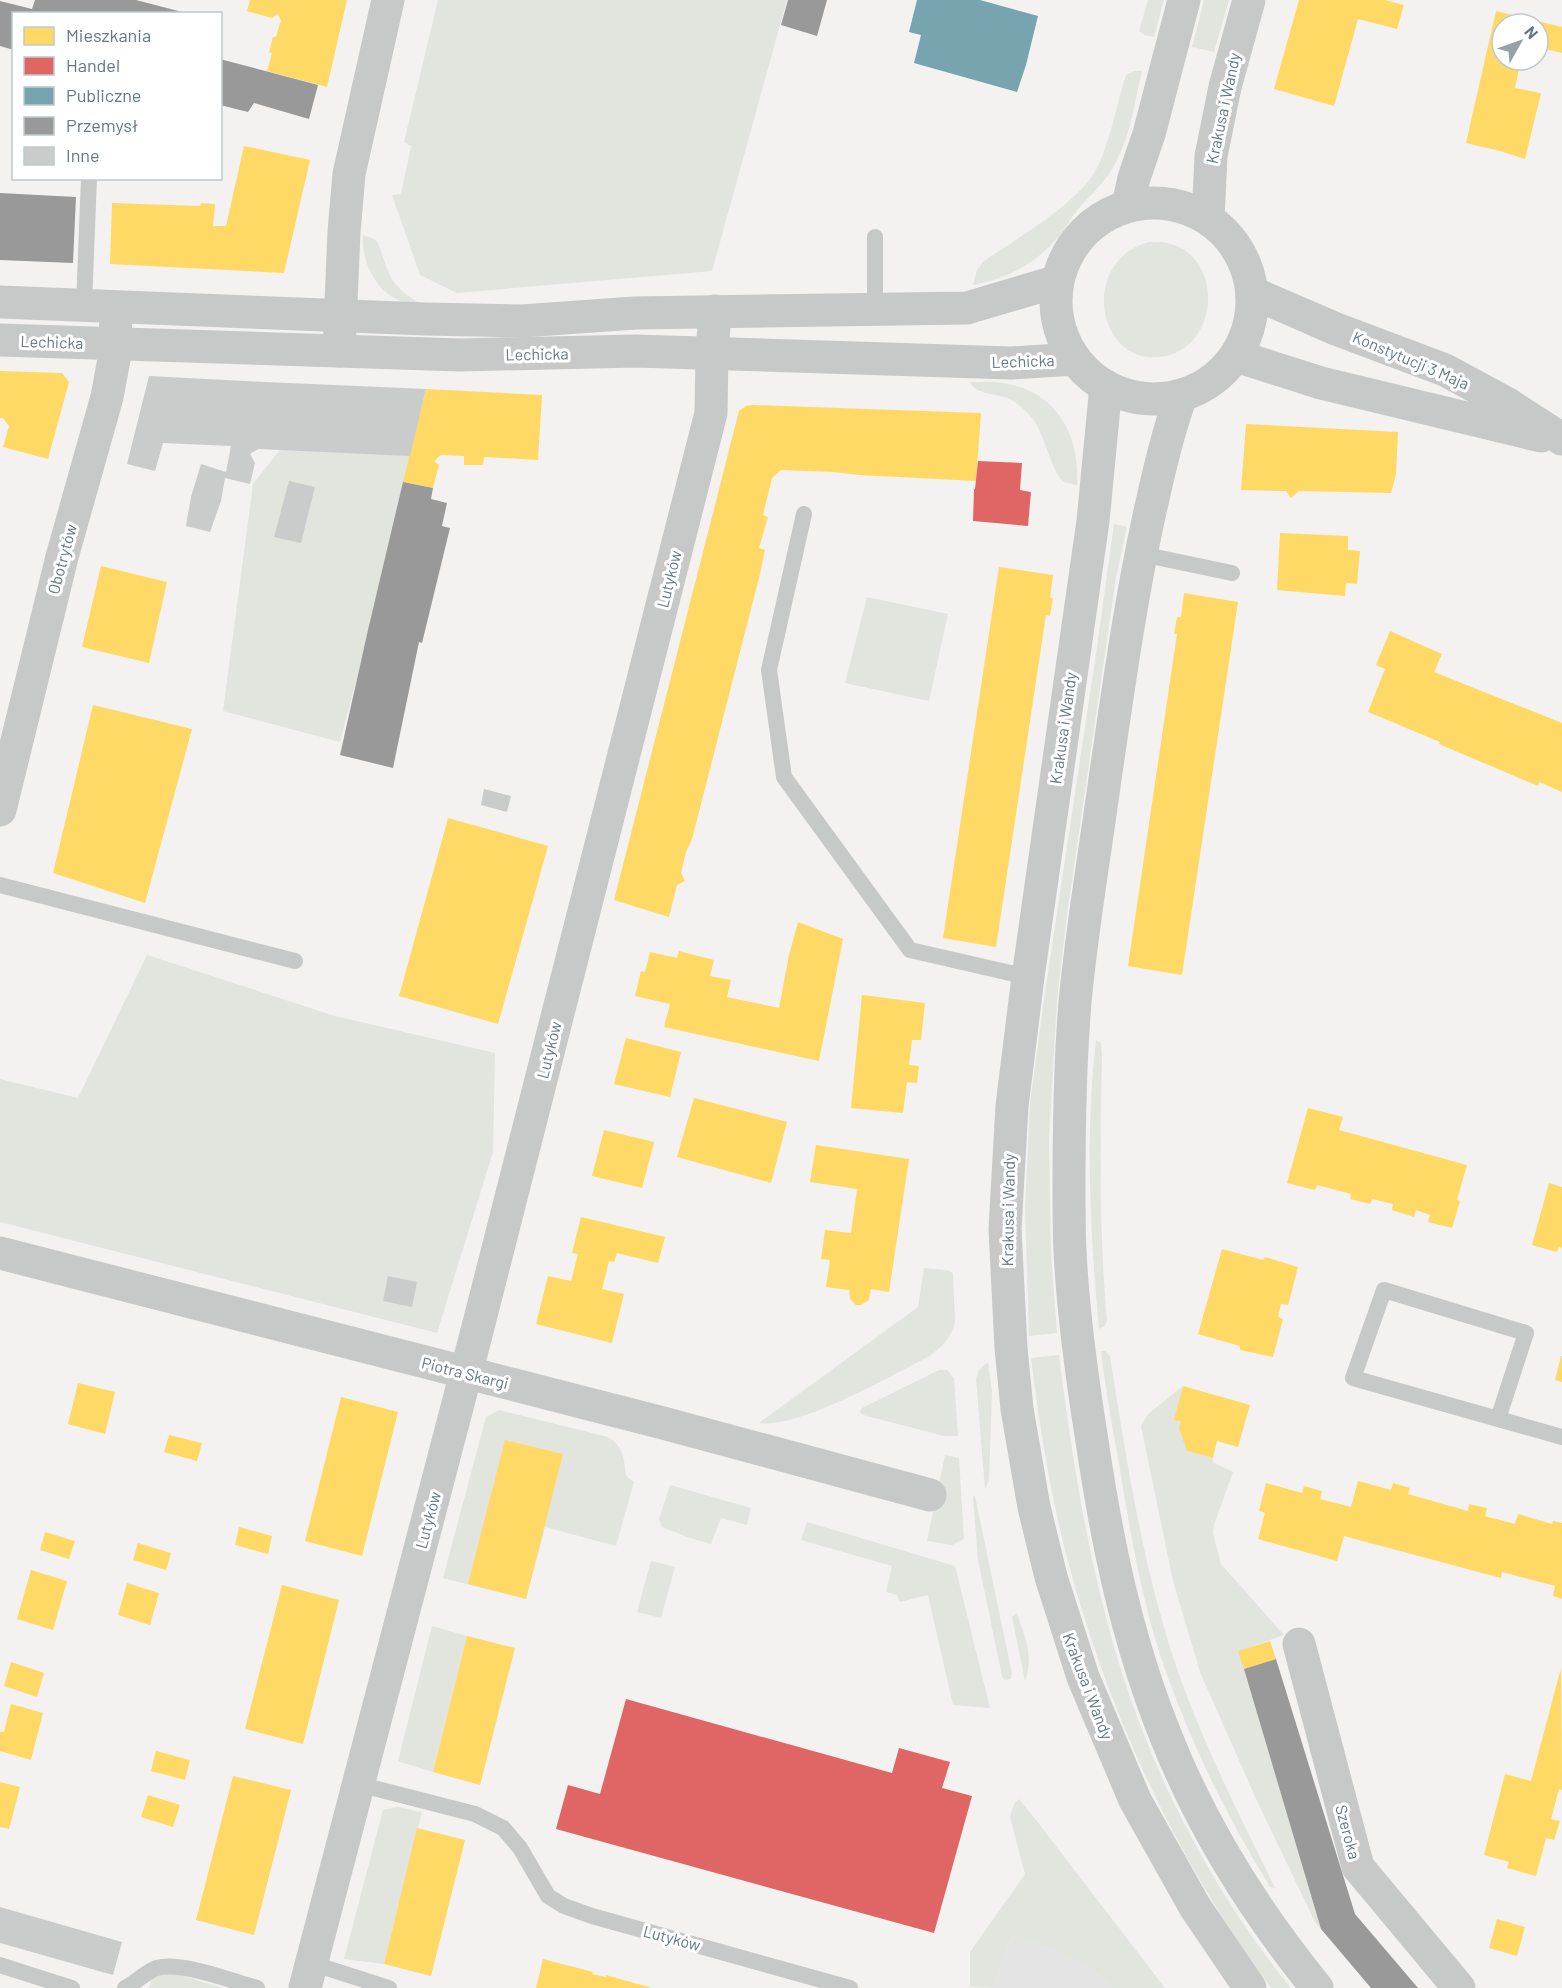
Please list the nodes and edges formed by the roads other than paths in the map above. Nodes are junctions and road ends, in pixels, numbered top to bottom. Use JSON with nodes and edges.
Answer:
{"nodes":[{"id":1,"x":388,"y":0,"type":"edge"},
{"id":2,"x":1184,"y":0,"type":"edge"},
{"id":3,"x":1249,"y":0,"type":"edge"},
{"id":4,"x":89,"y":180,"type":"edge"},
{"id":5,"x":1128,"y":206,"type":"junction"},
{"id":6,"x":1208,"y":218,"type":"junction"},
{"id":7,"x":875,"y":237,"type":"dead end"},
{"id":8,"x":1058,"y":281,"type":"junction"},
{"id":9,"x":1252,"y":293,"type":"junction"},
{"id":10,"x":0,"y":302,"type":"edge"},
{"id":11,"x":84,"y":305,"type":"junction"},
{"id":12,"x":116,"y":307,"type":"junction"},
{"id":13,"x":875,"y":309,"type":"junction"},
{"id":14,"x":715,"y":311,"type":"junction"},
{"id":15,"x":340,"y":315,"type":"junction"},
{"id":16,"x":0,"y":340,"type":"edge"},
{"id":17,"x":115,"y":344,"type":"junction"},
{"id":18,"x":339,"y":351,"type":"junction"},
{"id":19,"x":712,"y":354,"type":"junction"},
{"id":20,"x":1236,"y":356,"type":"junction"},
{"id":21,"x":1075,"y":359,"type":"junction"},
{"id":22,"x":1106,"y":386,"type":"junction"},
{"id":23,"x":1181,"y":396,"type":"junction"},
{"id":24,"x":1562,"y":440,"type":"edge"},
{"id":25,"x":804,"y":514,"type":"dead end"},
{"id":26,"x":1141,"y":554,"type":"junction"},
{"id":27,"x":1232,"y":573,"type":"dead end"},
{"id":28,"x":0,"y":810,"type":"edge"},
{"id":29,"x":0,"y":885,"type":"edge"},
{"id":30,"x":295,"y":961,"type":"dead end"},
{"id":31,"x":1028,"y":977,"type":"junction"},
{"id":32,"x":0,"y":1252,"type":"edge"},
{"id":33,"x":466,"y":1373,"type":"junction"},
{"id":34,"x":1498,"y":1419,"type":"junction"},
{"id":35,"x":1562,"y":1437,"type":"edge"},
{"id":36,"x":930,"y":1495,"type":"dead end"},
{"id":37,"x":1299,"y":1644,"type":"dead end"},
{"id":38,"x":358,"y":1784,"type":"junction"},
{"id":39,"x":0,"y":1965,"type":"edge"},
{"id":40,"x":308,"y":1976,"type":"edge"},
{"id":41,"x":72,"y":1988,"type":"edge"},
{"id":42,"x":125,"y":1988,"type":"edge"},
{"id":43,"x":257,"y":1988,"type":"edge"},
{"id":44,"x":389,"y":1988,"type":"edge"},
{"id":45,"x":850,"y":1988,"type":"edge"},
{"id":46,"x":1250,"y":1988,"type":"edge"},
{"id":47,"x":1317,"y":1988,"type":"edge"},
{"id":48,"x":1459,"y":1988,"type":"edge"}],
"edges":[{"from":1,"to":15,"type":"street"},
{"from":2,"to":5,"type":"street"},
{"from":3,"to":6,"type":"street","name":"Krakusa i Wandy"},
{"from":4,"to":11,"type":"lane"},
{"from":5,"to":6,"type":"street"},
{"from":5,"to":8,"type":"street"},
{"from":6,"to":9,"type":"street"},
{"from":7,"to":13,"type":"lane"},
{"from":8,"to":13,"type":"street","name":"Lechicka"},
{"from":8,"to":21,"type":"street"},
{"from":9,"to":20,"type":"street"},
{"from":9,"to":24,"type":"street","name":"Konstytucji 3 Maja"},
{"from":10,"to":11,"type":"street","name":"Lechicka"},
{"from":11,"to":12,"type":"street","name":"Lechicka"},
{"from":12,"to":15,"type":"street","name":"Lechicka"},
{"from":12,"to":17,"type":"street","name":"Obotrytów"},
{"from":13,"to":14,"type":"street","name":"Lechicka"},
{"from":14,"to":15,"type":"street","name":"Lechicka"},
{"from":14,"to":19,"type":"street","name":"Lutyków"},
{"from":15,"to":18,"type":"street"},
{"from":16,"to":17,"type":"street","name":"Lechicka"},
{"from":17,"to":18,"type":"street","name":"Lechicka"},
{"from":17,"to":28,"type":"street","name":"Obotrytów"},
{"from":18,"to":19,"type":"street","name":"Lechicka"},
{"from":19,"to":21,"type":"street","name":"Lechicka"},
{"from":19,"to":33,"type":"street","name":"Lutyków"},
{"from":20,"to":23,"type":"street"},
{"from":20,"to":24,"type":"street","name":"Konstytucji 3 Maja"},
{"from":21,"to":22,"type":"street"},
{"from":22,"to":23,"type":"street"},
{"from":22,"to":31,"type":"street","name":"Krakusa i Wandy"},
{"from":23,"to":26,"type":"street"},
{"from":25,"to":31,"type":"lane"},
{"from":26,"to":27,"type":"lane"},
{"from":26,"to":47,"type":"street"},
{"from":29,"to":30,"type":"lane"},
{"from":31,"to":46,"type":"street","name":"Krakusa i Wandy"},
{"from":32,"to":33,"type":"street","name":"Piotra Skargi"},
{"from":33,"to":36,"type":"street","name":"Piotra Skargi"},
{"from":33,"to":38,"type":"street","name":"Lutyków"},
{"from":34,"to":34,"type":"lane"},
{"from":34,"to":35,"type":"lane"},
{"from":37,"to":48,"type":"street","name":"Szeroka"},
{"from":38,"to":40,"type":"street","name":"Lutyków"},
{"from":38,"to":45,"type":"lane","name":"Lutyków"},
{"from":39,"to":41,"type":"lane"},
{"from":40,"to":44,"type":"lane"},
{"from":42,"to":43,"type":"lane"}]}
